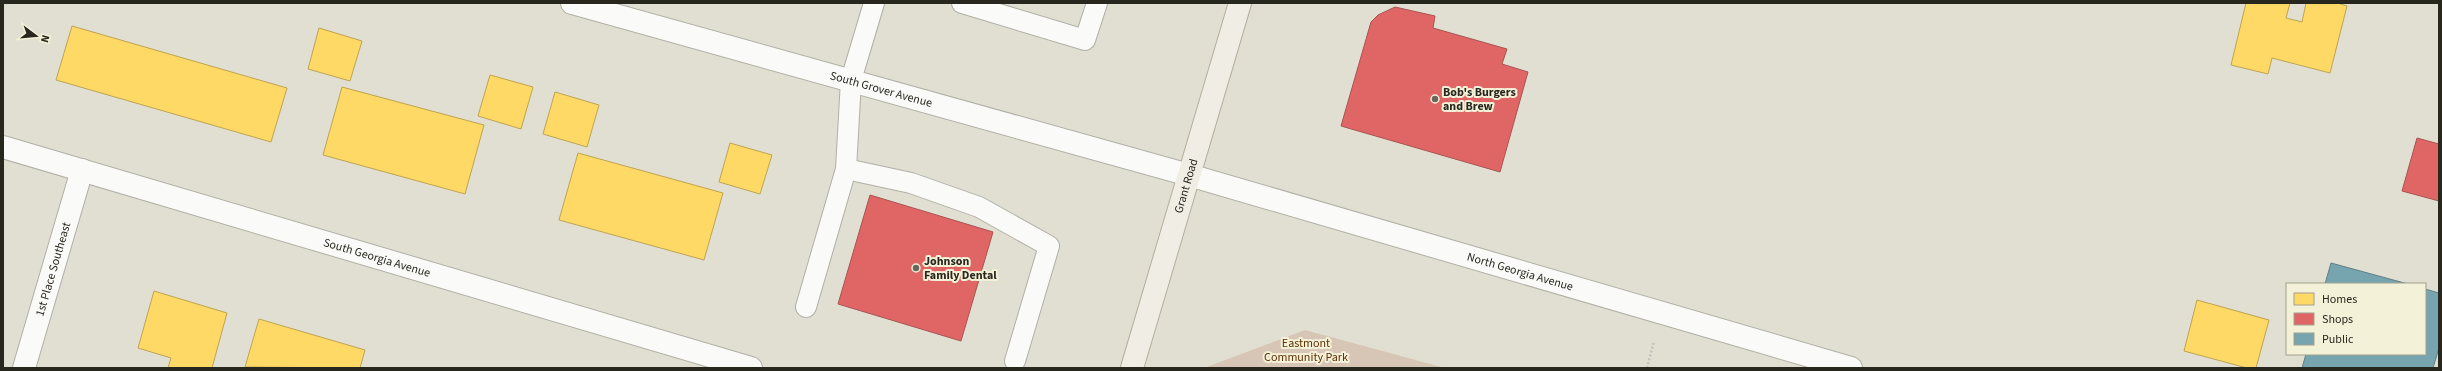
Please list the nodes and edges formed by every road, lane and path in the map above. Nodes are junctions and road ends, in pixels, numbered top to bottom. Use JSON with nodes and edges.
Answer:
{"nodes":[{"id":1,"x":572,"y":3,"type":"edge"},
{"id":2,"x":874,"y":3,"type":"edge"},
{"id":3,"x":962,"y":3,"type":"edge"},
{"id":4,"x":1097,"y":3,"type":"edge"},
{"id":5,"x":1240,"y":3,"type":"edge"},
{"id":6,"x":605,"y":7,"type":"edge"},
{"id":7,"x":851,"y":80,"type":"junction"},
{"id":8,"x":3,"y":147,"type":"edge"},
{"id":9,"x":846,"y":169,"type":"junction"},
{"id":10,"x":82,"y":170,"type":"junction"},
{"id":11,"x":1189,"y":175,"type":"junction"},
{"id":12,"x":806,"y":307,"type":"dead end"},
{"id":13,"x":1015,"y":361,"type":"dead end"},
{"id":14,"x":24,"y":368,"type":"edge"},
{"id":15,"x":751,"y":368,"type":"edge"},
{"id":16,"x":1132,"y":368,"type":"edge"},
{"id":17,"x":1851,"y":368,"type":"edge"}],
"edges":[{"from":1,"to":6,"type":"street","name":"South Grover Avenue"},
{"from":2,"to":7,"type":"lane"},
{"from":3,"to":4,"type":"lane"},
{"from":5,"to":11,"type":"main road","name":"Grant Road"},
{"from":6,"to":7,"type":"street","name":"South Grover Avenue"},
{"from":7,"to":9,"type":"lane"},
{"from":7,"to":11,"type":"street","name":"South Grover Avenue"},
{"from":8,"to":10,"type":"street","name":"South Georgia Avenue"},
{"from":9,"to":12,"type":"lane"},
{"from":9,"to":13,"type":"lane"},
{"from":10,"to":14,"type":"street","name":"1st Place Southeast"},
{"from":10,"to":15,"type":"street","name":"South Georgia Avenue"},
{"from":11,"to":16,"type":"main road","name":"Grant Road"},
{"from":11,"to":17,"type":"street","name":"North Georgia Avenue"}]}
